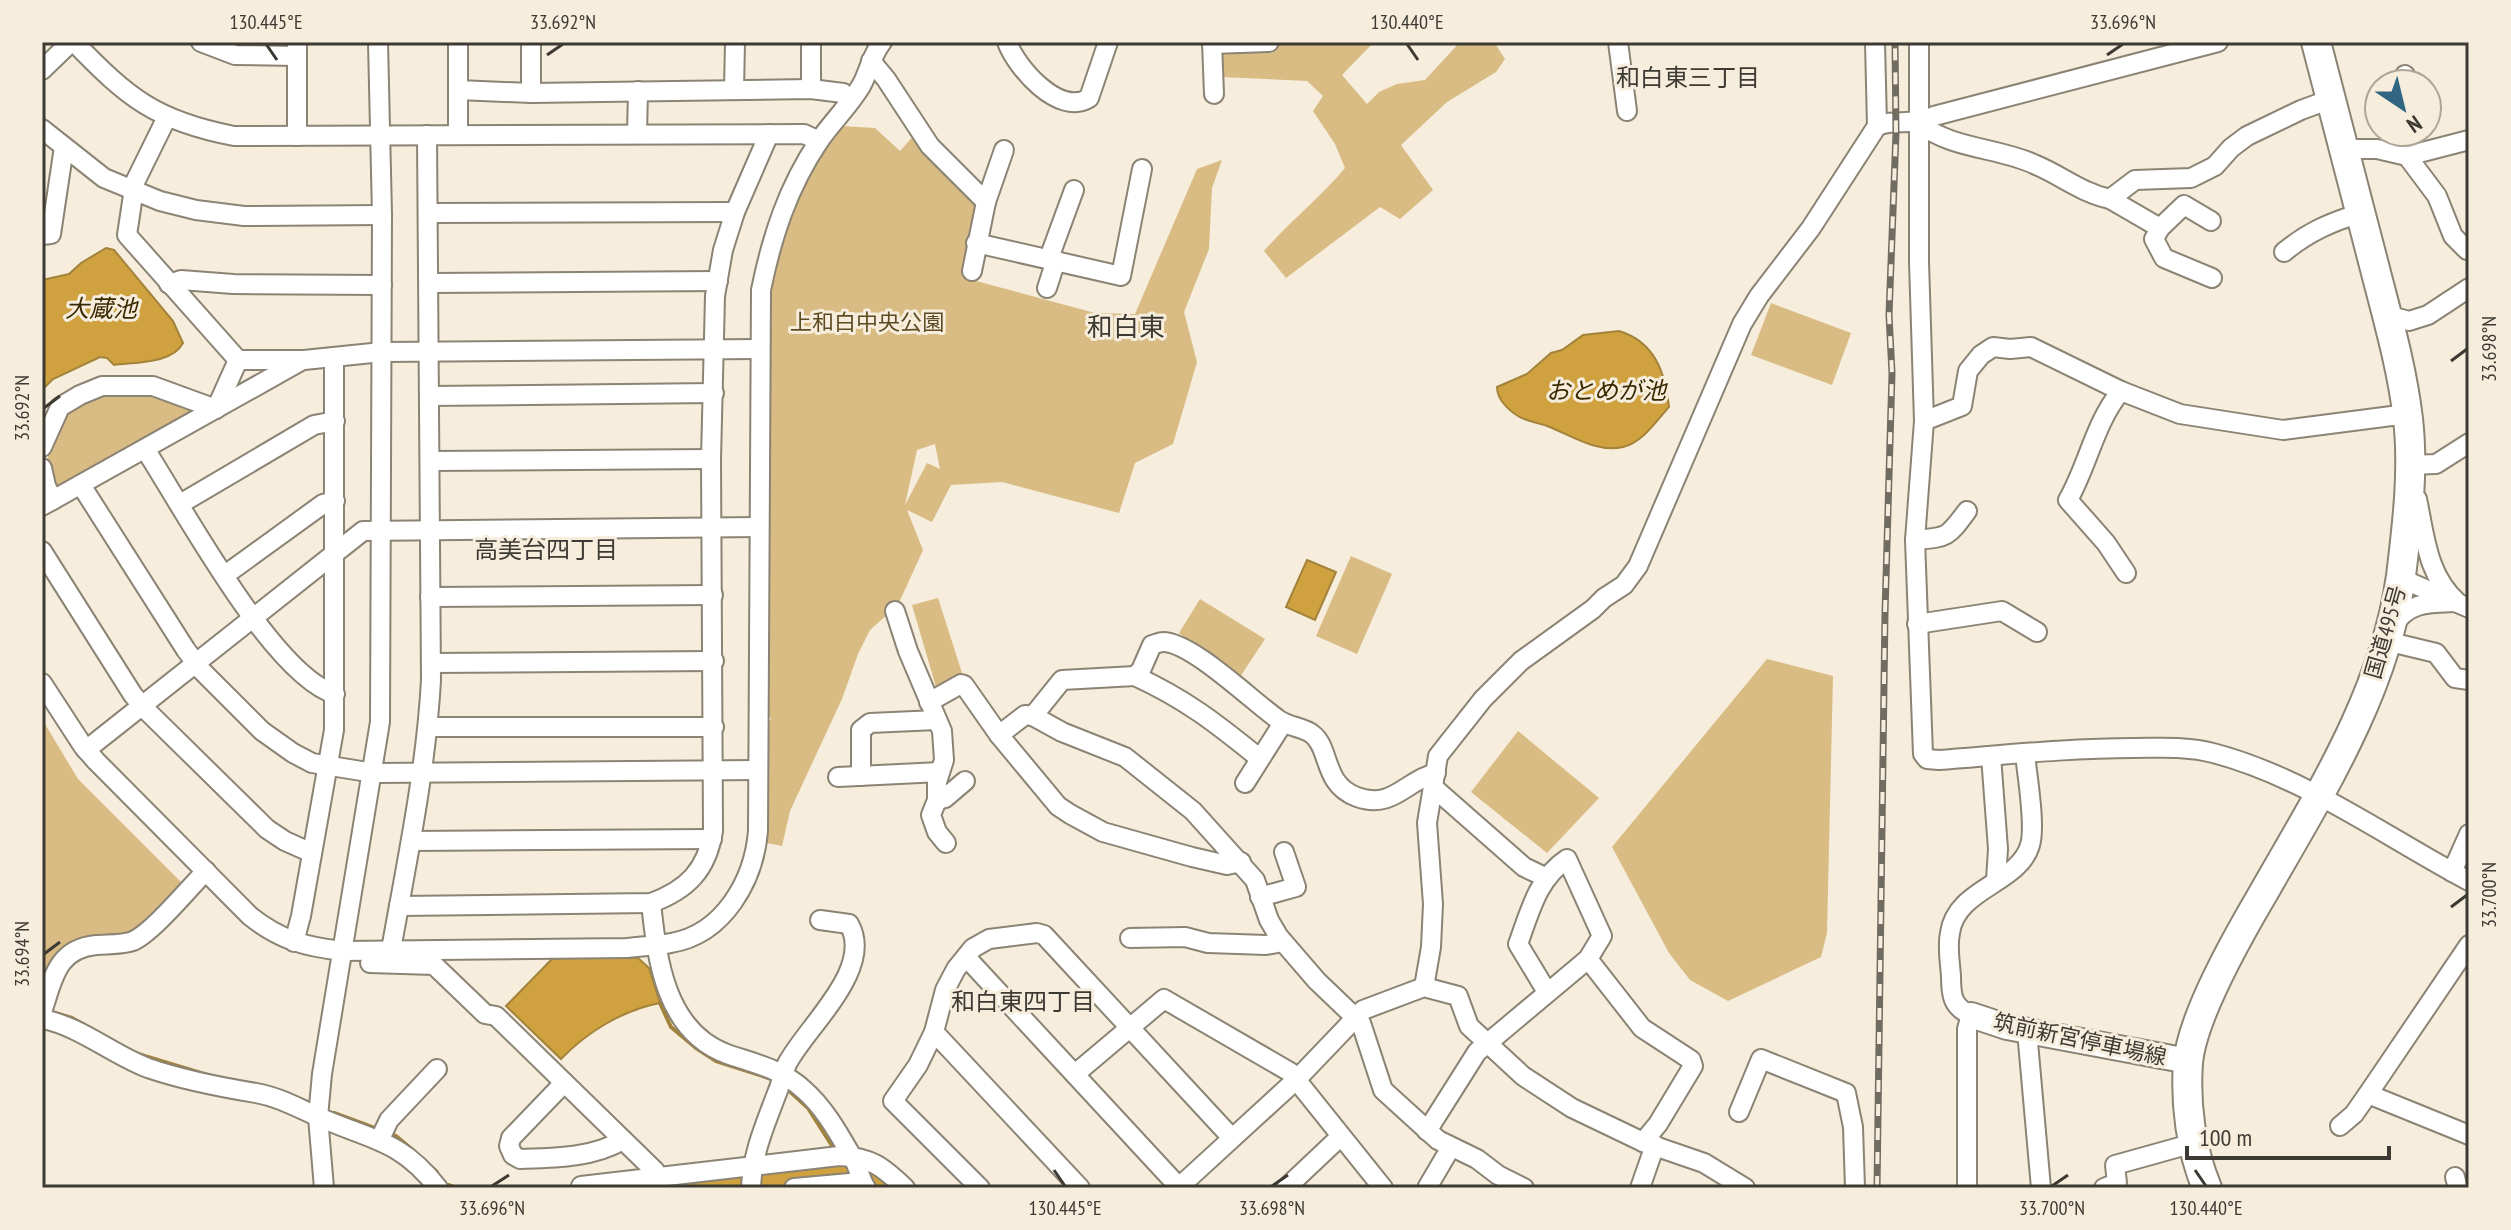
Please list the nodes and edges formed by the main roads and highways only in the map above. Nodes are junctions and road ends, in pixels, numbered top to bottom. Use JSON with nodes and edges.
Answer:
{"nodes":[{"id":1,"x":2316,"y":42,"type":"edge"},
{"id":2,"x":1971,"y":1015,"type":"road end"},
{"id":3,"x":2188,"y":1061,"type":"junction"},
{"id":4,"x":2207,"y":1188,"type":"edge"}],
"edges":[{"from":1,"to":3,"type":"highway","name":"国道495号"},
{"from":2,"to":3,"type":"main road","name":"筑前新宮停車場線"},
{"from":3,"to":4,"type":"highway","name":"国道495号"}]}
